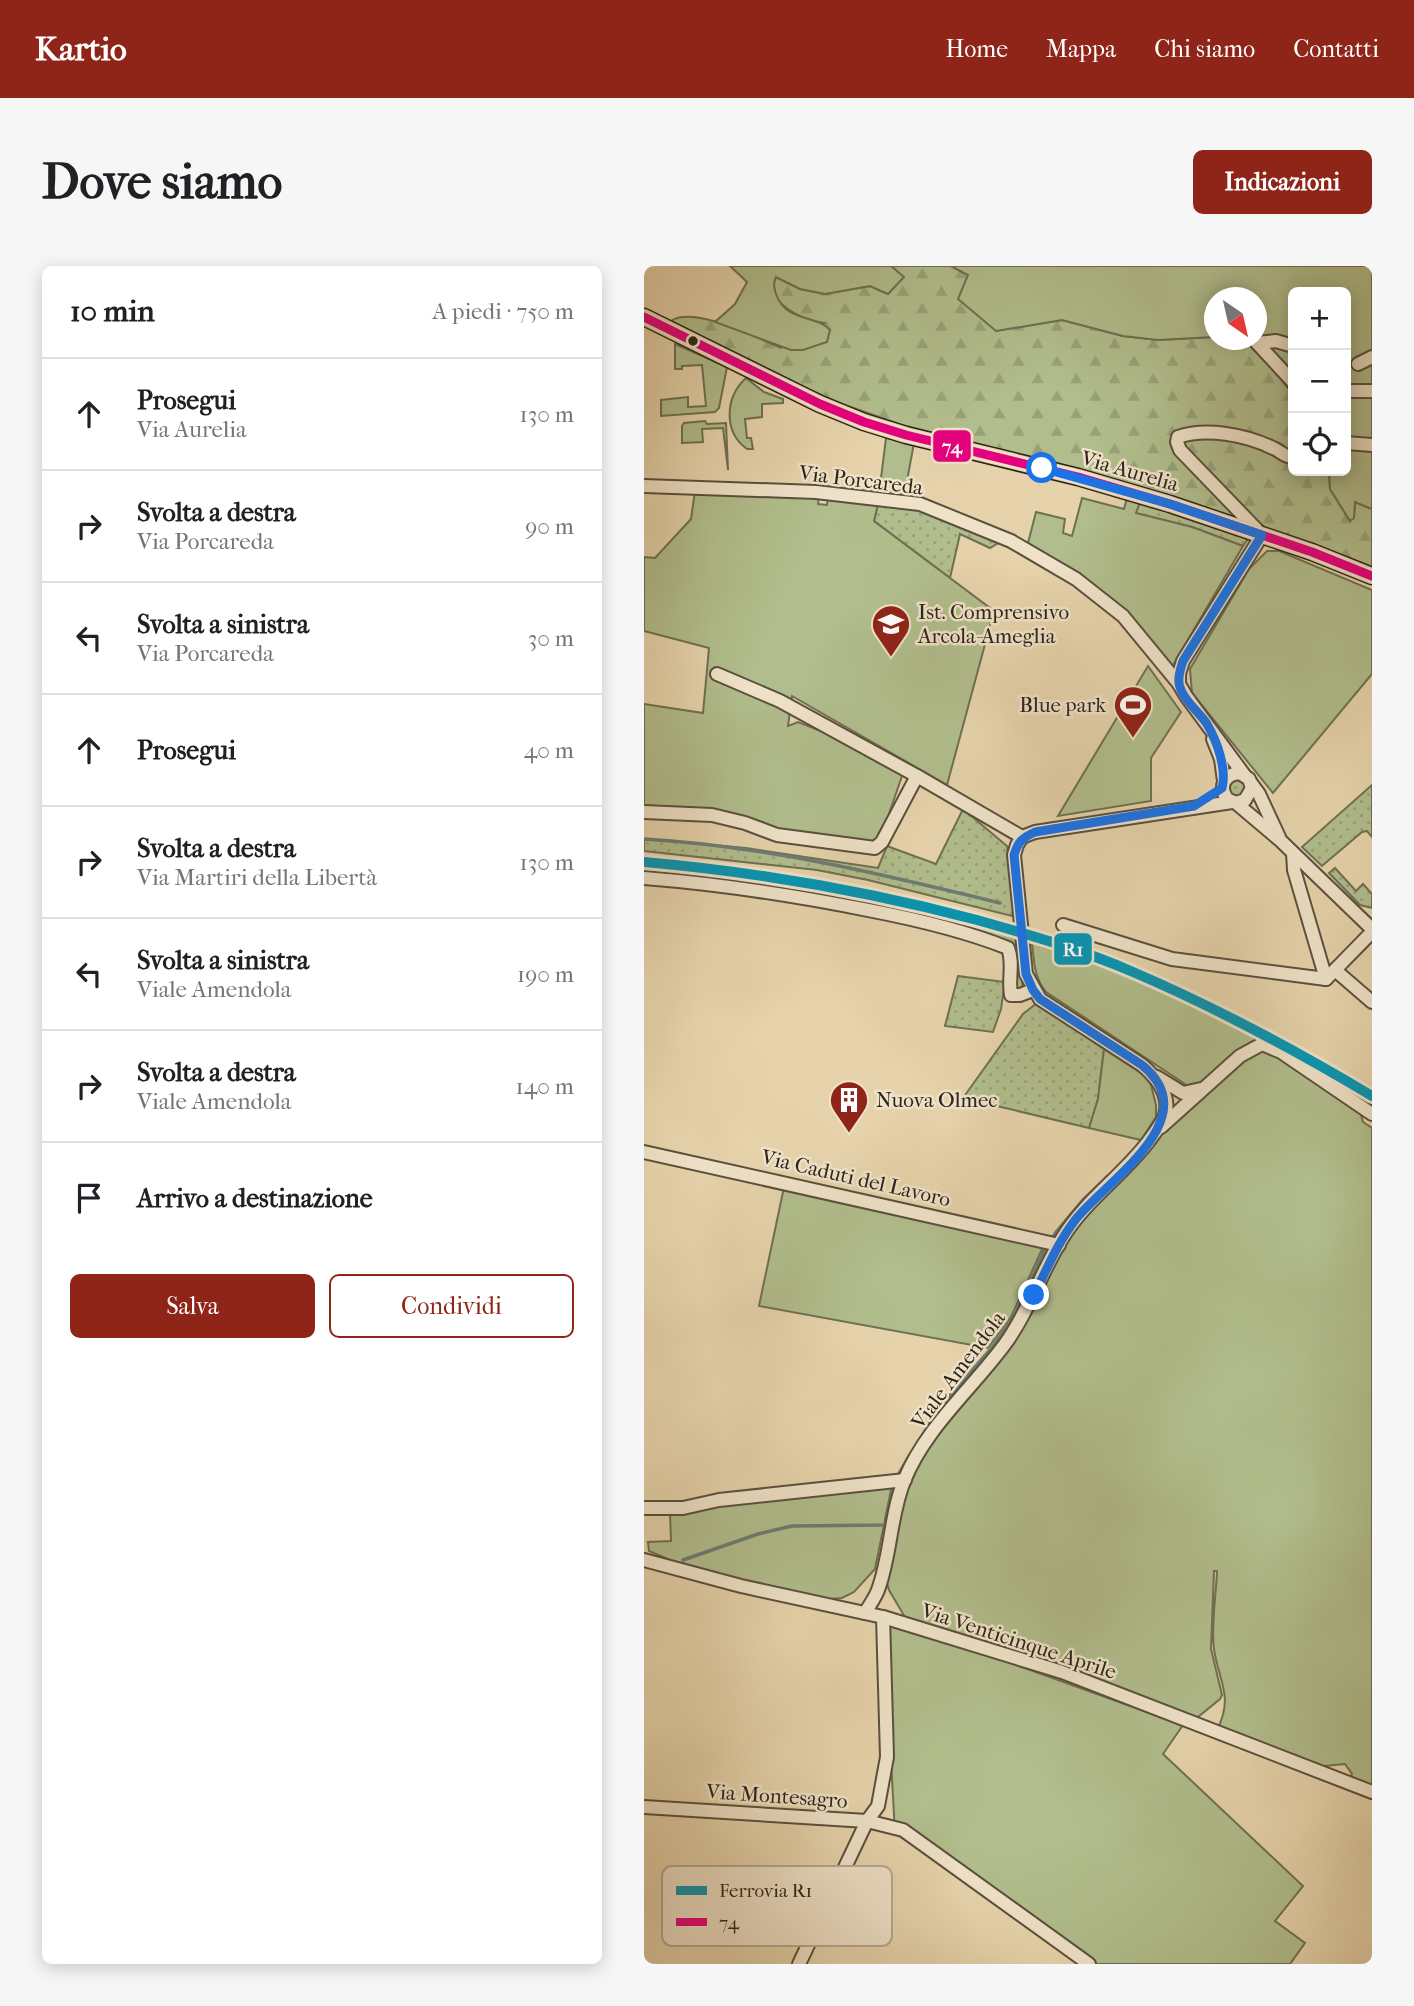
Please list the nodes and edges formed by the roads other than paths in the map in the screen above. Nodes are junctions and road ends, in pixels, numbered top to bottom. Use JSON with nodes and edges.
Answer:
{"nodes":[{"id":1,"x":644,"y":317,"type":"edge"},
{"id":2,"x":1288,"y":345,"type":"edge"},
{"id":3,"x":1372,"y":357,"type":"edge"},
{"id":4,"x":1358,"y":364,"type":"dead end"},
{"id":5,"x":1288,"y":376,"type":"edge"},
{"id":6,"x":1351,"y":391,"type":"edge"},
{"id":7,"x":1372,"y":391,"type":"edge"},
{"id":8,"x":1351,"y":443,"type":"edge"},
{"id":9,"x":1372,"y":445,"type":"edge"},
{"id":10,"x":1288,"y":457,"type":"edge"},
{"id":11,"x":644,"y":486,"type":"edge"},
{"id":12,"x":1262,"y":535,"type":"junction"},
{"id":13,"x":1372,"y":576,"type":"edge"},
{"id":14,"x":717,"y":674,"type":"dead end"},
{"id":15,"x":1179,"y":684,"type":"junction"},
{"id":16,"x":1208,"y":725,"type":"junction"},
{"id":17,"x":917,"y":776,"type":"junction"},
{"id":18,"x":1248,"y":780,"type":"junction"},
{"id":19,"x":1223,"y":784,"type":"junction"},
{"id":20,"x":1234,"y":802,"type":"junction"},
{"id":21,"x":1194,"y":806,"type":"junction"},
{"id":22,"x":644,"y":812,"type":"edge"},
{"id":23,"x":1022,"y":837,"type":"junction"},
{"id":24,"x":1281,"y":841,"type":"junction"},
{"id":25,"x":1293,"y":853,"type":"junction"},
{"id":26,"x":644,"y":878,"type":"edge"},
{"id":27,"x":1063,"y":925,"type":"dead end"},
{"id":28,"x":1372,"y":931,"type":"edge"},
{"id":29,"x":1331,"y":974,"type":"junction"},
{"id":30,"x":1033,"y":990,"type":"junction"},
{"id":31,"x":1372,"y":1002,"type":"edge"},
{"id":32,"x":1157,"y":1077,"type":"junction"},
{"id":33,"x":1202,"y":1089,"type":"junction"},
{"id":34,"x":1372,"y":1114,"type":"edge"},
{"id":35,"x":1155,"y":1133,"type":"junction"},
{"id":36,"x":644,"y":1152,"type":"edge"},
{"id":37,"x":1052,"y":1243,"type":"junction"},
{"id":38,"x":897,"y":1481,"type":"junction"},
{"id":39,"x":644,"y":1508,"type":"edge"},
{"id":40,"x":644,"y":1560,"type":"edge"},
{"id":41,"x":865,"y":1613,"type":"junction"},
{"id":42,"x":883,"y":1617,"type":"junction"},
{"id":43,"x":1372,"y":1792,"type":"edge"},
{"id":44,"x":644,"y":1807,"type":"edge"},
{"id":45,"x":867,"y":1821,"type":"junction"},
{"id":46,"x":846,"y":1866,"type":"edge"},
{"id":47,"x":808,"y":1946,"type":"edge"},
{"id":48,"x":799,"y":1964,"type":"edge"},
{"id":49,"x":1089,"y":1964,"type":"edge"}],
"edges":[{"from":1,"to":12,"type":"main road","name":"Via Aurelia"},
{"from":2,"to":5,"type":"street"},
{"from":3,"to":4,"type":"street"},
{"from":6,"to":7,"type":"street"},
{"from":8,"to":9,"type":"street"},
{"from":10,"to":12,"type":"street"},
{"from":11,"to":15,"type":"street","name":"Via Porcareda"},
{"from":12,"to":13,"type":"main road","name":"Via Aurelia"},
{"from":12,"to":15,"type":"street"},
{"from":14,"to":17,"type":"street"},
{"from":15,"to":16,"type":"street","name":"Via Porcareda"},
{"from":16,"to":18,"type":"street"},
{"from":16,"to":19,"type":"street"},
{"from":17,"to":22,"type":"street"},
{"from":17,"to":23,"type":"street"},
{"from":18,"to":19,"type":"street"},
{"from":18,"to":20,"type":"street"},
{"from":18,"to":24,"type":"street"},
{"from":19,"to":20,"type":"street"},
{"from":19,"to":21,"type":"street"},
{"from":20,"to":21,"type":"street"},
{"from":20,"to":24,"type":"street"},
{"from":21,"to":23,"type":"street"},
{"from":23,"to":30,"type":"street"},
{"from":24,"to":25,"type":"street"},
{"from":25,"to":28,"type":"street"},
{"from":25,"to":29,"type":"street"},
{"from":26,"to":30,"type":"street"},
{"from":27,"to":29,"type":"street"},
{"from":28,"to":29,"type":"street"},
{"from":29,"to":31,"type":"street"},
{"from":30,"to":32,"type":"street"},
{"from":32,"to":33,"type":"street"},
{"from":32,"to":35,"type":"street","name":"Viale Amendola"},
{"from":33,"to":34,"type":"street"},
{"from":33,"to":35,"type":"street"},
{"from":35,"to":37,"type":"street","name":"Viale Amendola"},
{"from":36,"to":37,"type":"street","name":"Via Caduti del Lavoro"},
{"from":37,"to":38,"type":"street","name":"Viale Amendola"},
{"from":38,"to":39,"type":"street"},
{"from":38,"to":41,"type":"street","name":"Viale Amendola"},
{"from":40,"to":41,"type":"street","name":"Via Venticinque Aprile"},
{"from":41,"to":42,"type":"street","name":"Via Venticinque Aprile"},
{"from":42,"to":43,"type":"street","name":"Via Venticinque Aprile"},
{"from":42,"to":45,"type":"street","name":"Via Montesagro"},
{"from":44,"to":45,"type":"street","name":"Via Montesagro"},
{"from":45,"to":46,"type":"street"},
{"from":45,"to":49,"type":"street"},
{"from":47,"to":48,"type":"street"}]}
